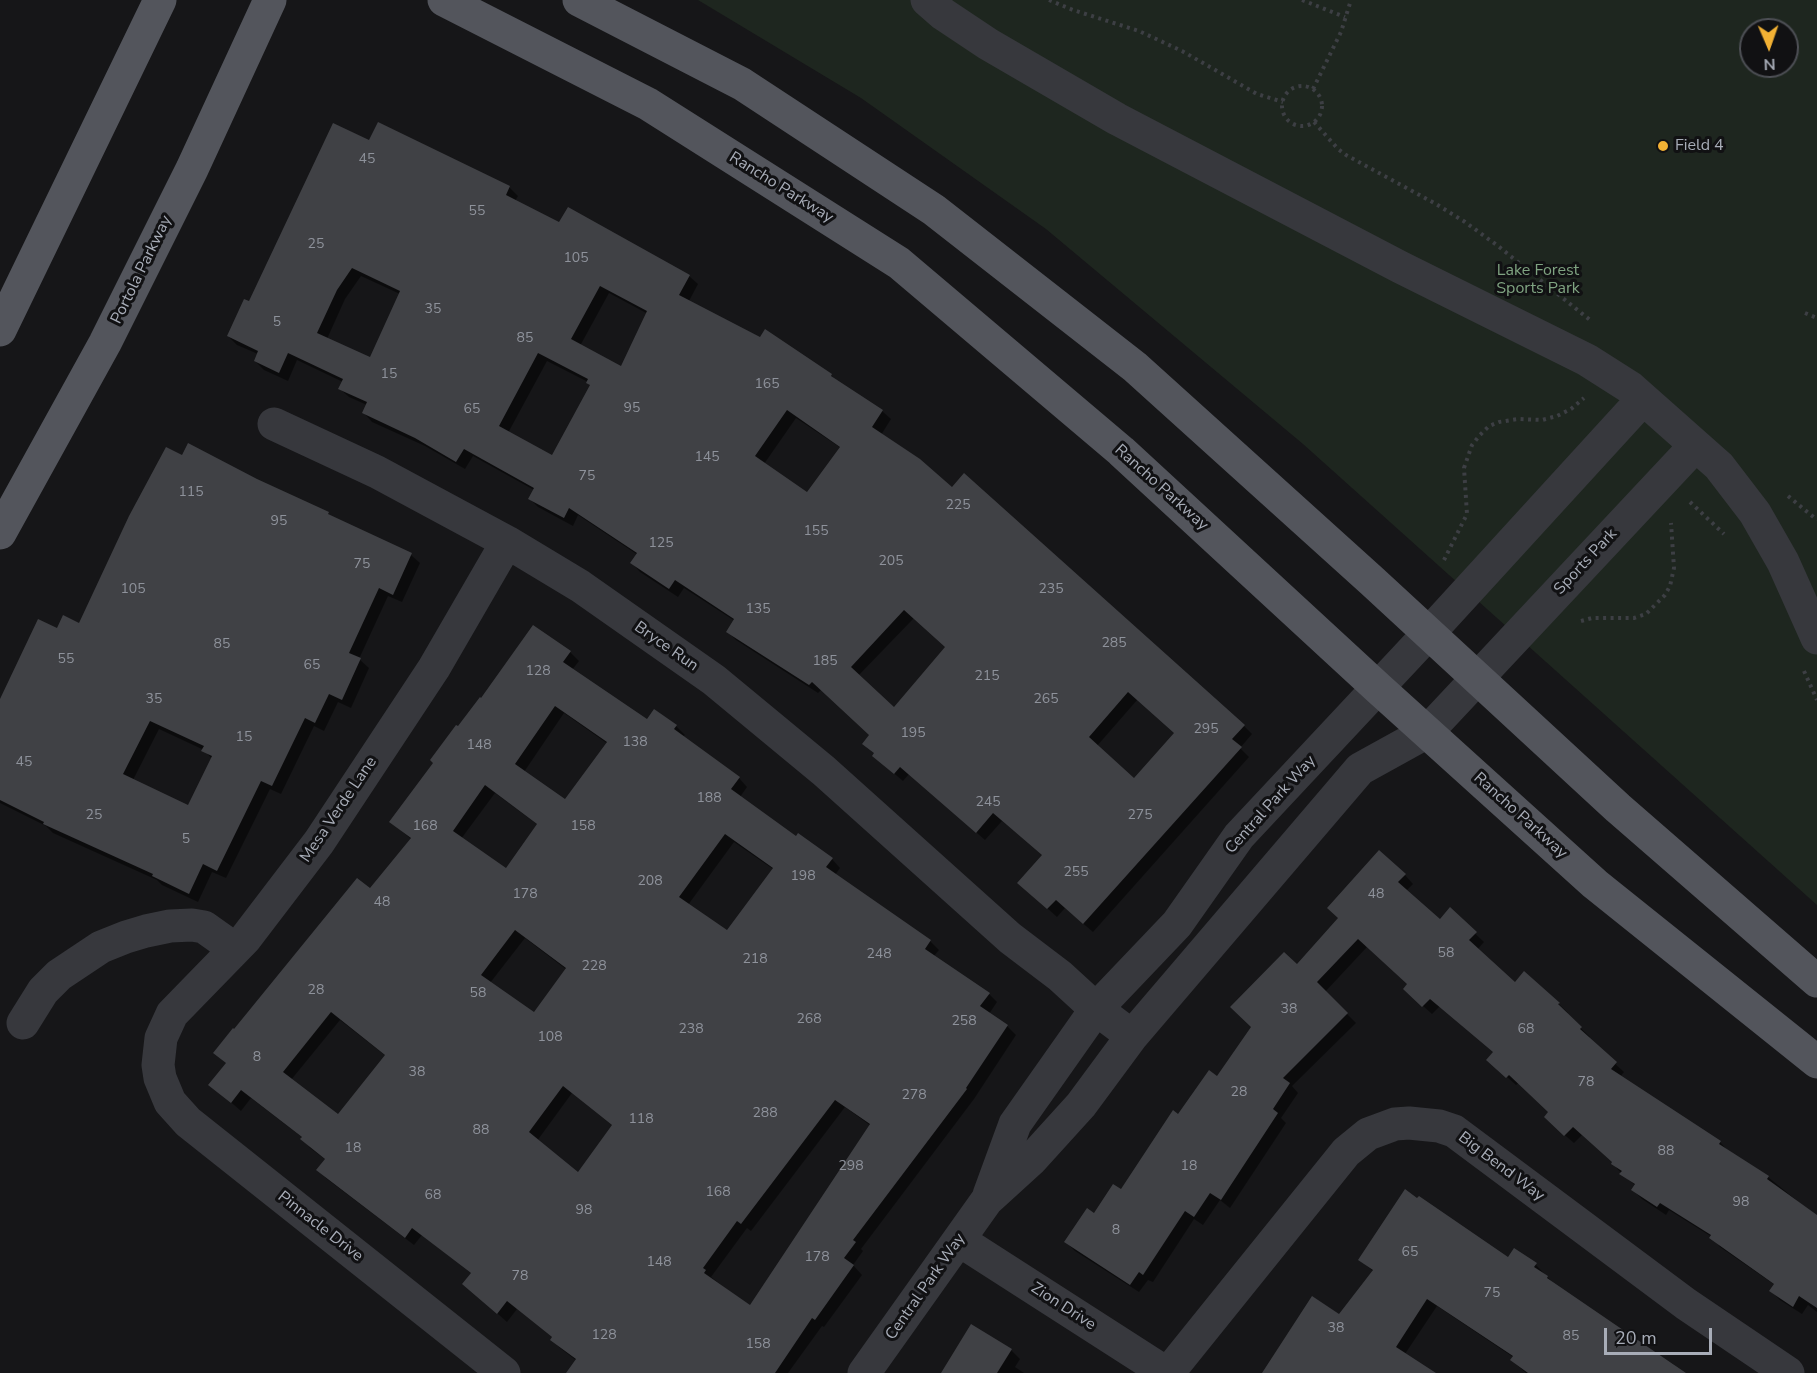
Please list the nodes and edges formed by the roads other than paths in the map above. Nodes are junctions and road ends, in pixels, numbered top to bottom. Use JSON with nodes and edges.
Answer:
{"nodes":[{"id":1,"x":160,"y":0,"type":"edge"},
{"id":2,"x":270,"y":0,"type":"edge"},
{"id":3,"x":444,"y":0,"type":"edge"},
{"id":4,"x":579,"y":0,"type":"edge"},
{"id":5,"x":600,"y":0,"type":"edge"},
{"id":6,"x":927,"y":0,"type":"edge"},
{"id":7,"x":650,"y":36,"type":"junction"},
{"id":8,"x":0,"y":330,"type":"edge"},
{"id":9,"x":1643,"y":399,"type":"junction"},
{"id":10,"x":274,"y":424,"type":"dead end"},
{"id":11,"x":1695,"y":446,"type":"junction"},
{"id":12,"x":0,"y":533,"type":"edge"},
{"id":13,"x":507,"y":542,"type":"junction"},
{"id":14,"x":1429,"y":633,"type":"junction"},
{"id":15,"x":1817,"y":638,"type":"edge"},
{"id":16,"x":1477,"y":677,"type":"junction"},
{"id":17,"x":1378,"y":688,"type":"junction"},
{"id":18,"x":1427,"y":732,"type":"junction"},
{"id":19,"x":235,"y":949,"type":"junction"},
{"id":20,"x":1817,"y":981,"type":"edge"},
{"id":21,"x":1096,"y":1009,"type":"junction"},
{"id":22,"x":22,"y":1023,"type":"dead end"},
{"id":23,"x":1132,"y":1036,"type":"junction"},
{"id":24,"x":1817,"y":1062,"type":"edge"},
{"id":25,"x":158,"y":1065,"type":"joint"},
{"id":26,"x":987,"y":1200,"type":"junction"},
{"id":27,"x":959,"y":1240,"type":"junction"},
{"id":28,"x":504,"y":1373,"type":"edge"},
{"id":29,"x":864,"y":1373,"type":"edge"},
{"id":30,"x":1167,"y":1373,"type":"edge"},
{"id":31,"x":1788,"y":1373,"type":"edge"}],
"edges":[{"from":1,"to":8,"type":"main road"},
{"from":2,"to":12,"type":"main road","name":"Portola Parkway"},
{"from":3,"to":17,"type":"main road","name":"Rancho Parkway"},
{"from":4,"to":7,"type":"main road"},
{"from":5,"to":7,"type":"main road"},
{"from":6,"to":9,"type":"street"},
{"from":7,"to":14,"type":"main road"},
{"from":9,"to":11,"type":"street"},
{"from":9,"to":14,"type":"street"},
{"from":10,"to":13,"type":"street","name":"Bryce Run"},
{"from":11,"to":15,"type":"street"},
{"from":11,"to":16,"type":"street","name":"Sports Park"},
{"from":13,"to":19,"type":"street","name":"Mesa Verde Lane"},
{"from":13,"to":21,"type":"street","name":"Bryce Run"},
{"from":14,"to":16,"type":"main road"},
{"from":14,"to":17,"type":"street","name":"Central Park Way"},
{"from":16,"to":18,"type":"street","name":"Central Park Way"},
{"from":16,"to":20,"type":"main road"},
{"from":17,"to":18,"type":"main road","name":"Rancho Parkway"},
{"from":17,"to":21,"type":"street","name":"Central Park Way"},
{"from":18,"to":23,"type":"street","name":"Central Park Way"},
{"from":18,"to":24,"type":"main road","name":"Rancho Parkway"},
{"from":19,"to":22,"type":"street"},
{"from":19,"to":25,"type":"street","name":"Mesa Verde Lane"},
{"from":21,"to":23,"type":"street"},
{"from":21,"to":26,"type":"street","name":"Central Park Way"},
{"from":23,"to":26,"type":"street","name":"Central Park Way"},
{"from":25,"to":28,"type":"street","name":"Pinnacle Drive"},
{"from":26,"to":27,"type":"street","name":"Central Park Way"},
{"from":27,"to":29,"type":"street","name":"Central Park Way"},
{"from":27,"to":30,"type":"street","name":"Zion Drive"},
{"from":30,"to":31,"type":"street","name":"Big Bend Way"}]}
